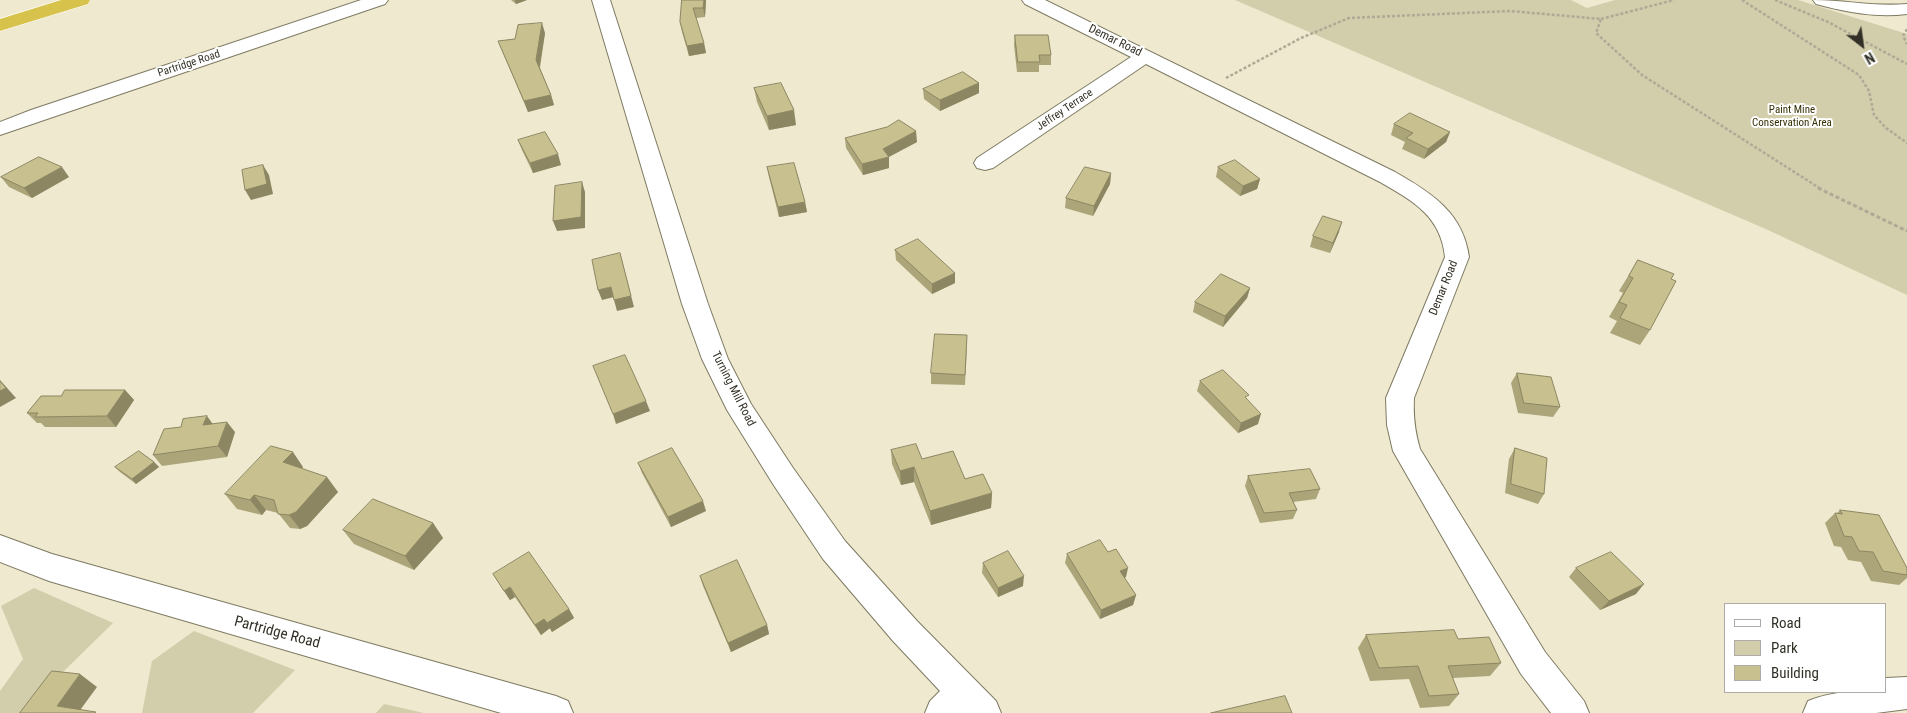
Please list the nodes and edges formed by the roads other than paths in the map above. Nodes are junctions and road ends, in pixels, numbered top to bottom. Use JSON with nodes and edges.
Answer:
{"nodes":[{"id":1,"x":46,"y":0,"type":"edge"},
{"id":2,"x":81,"y":0,"type":"edge"},
{"id":3,"x":379,"y":0,"type":"edge"},
{"id":4,"x":601,"y":0,"type":"edge"},
{"id":5,"x":1031,"y":0,"type":"edge"},
{"id":6,"x":1822,"y":0,"type":"edge"},
{"id":7,"x":1907,"y":9,"type":"edge"},
{"id":8,"x":0,"y":14,"type":"edge"},
{"id":9,"x":0,"y":25,"type":"edge"},
{"id":10,"x":1145,"y":56,"type":"junction"},
{"id":11,"x":0,"y":129,"type":"edge"},
{"id":12,"x":984,"y":163,"type":"dead end"},
{"id":13,"x":0,"y":548,"type":"edge"},
{"id":14,"x":1907,"y":694,"type":"edge"},
{"id":15,"x":963,"y":706,"type":"edge"},
{"id":16,"x":556,"y":713,"type":"edge"},
{"id":17,"x":1572,"y":713,"type":"edge"},
{"id":18,"x":1820,"y":713,"type":"edge"}],
"edges":[{"from":1,"to":8,"type":"highway"},
{"from":2,"to":9,"type":"highway"},
{"from":3,"to":11,"type":"street","name":"Partridge Road"},
{"from":4,"to":15,"type":"street","name":"Turning Mill Road"},
{"from":5,"to":10,"type":"street","name":"Demar Road"},
{"from":6,"to":7,"type":"street"},
{"from":10,"to":12,"type":"street","name":"Jeffrey Terrace"},
{"from":10,"to":17,"type":"street","name":"Demar Road"},
{"from":13,"to":16,"type":"street","name":"Partridge Road"},
{"from":14,"to":18,"type":"street"}]}
